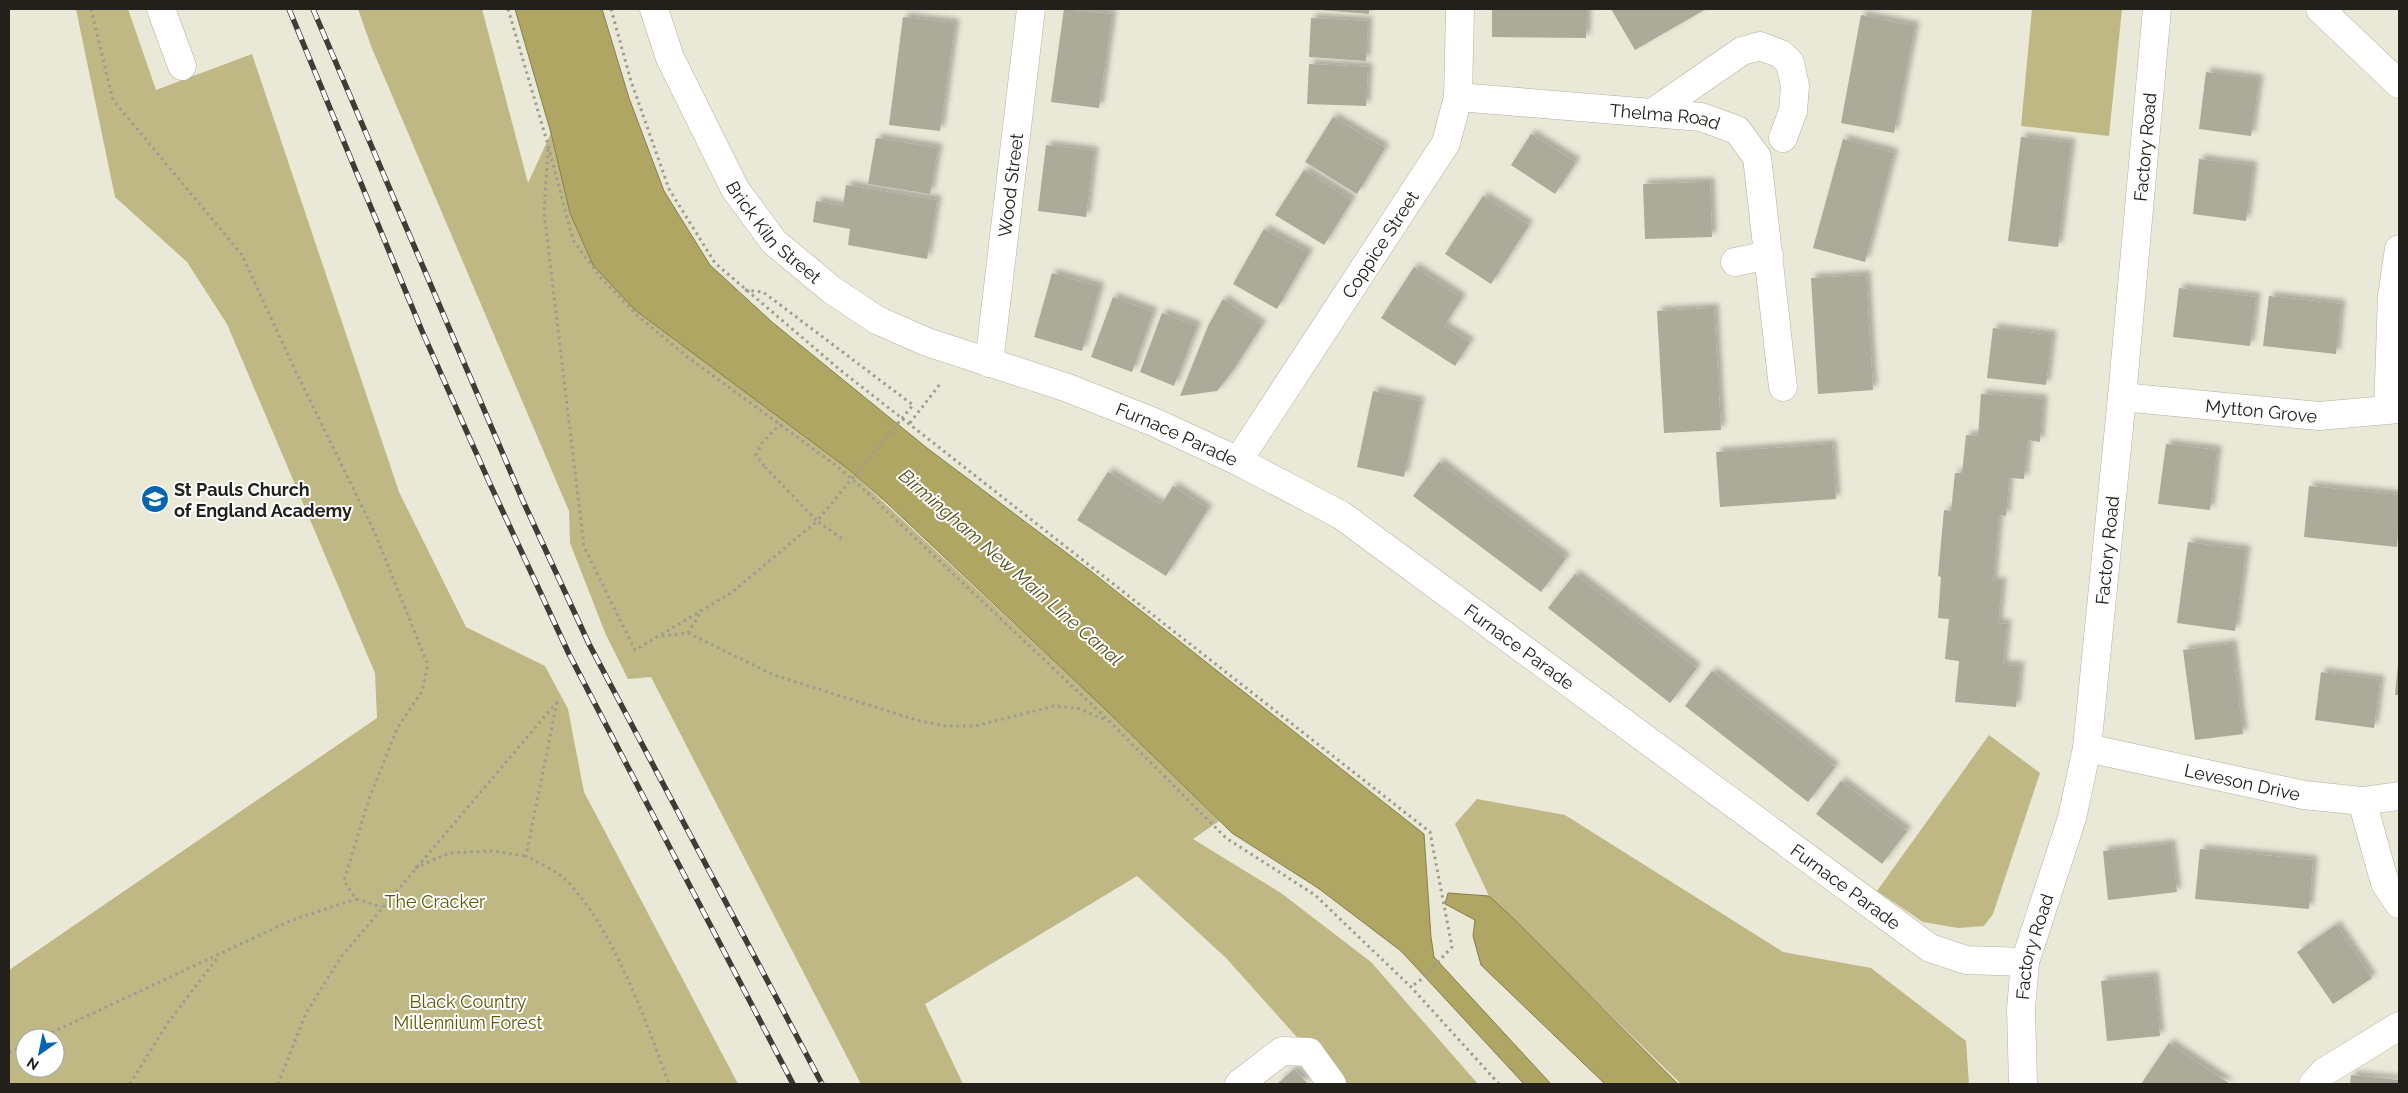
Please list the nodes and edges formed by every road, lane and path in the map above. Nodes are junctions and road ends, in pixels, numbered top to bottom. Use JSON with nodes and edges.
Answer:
{"nodes":[{"id":1,"x":91,"y":9,"type":"edge"},
{"id":2,"x":161,"y":9,"type":"edge"},
{"id":3,"x":508,"y":9,"type":"edge"},
{"id":4,"x":611,"y":9,"type":"edge"},
{"id":5,"x":654,"y":9,"type":"edge"},
{"id":6,"x":1031,"y":9,"type":"edge"},
{"id":7,"x":1460,"y":9,"type":"edge"},
{"id":8,"x":2157,"y":9,"type":"edge"},
{"id":9,"x":2320,"y":9,"type":"edge"},
{"id":10,"x":182,"y":66,"type":"dead end"},
{"id":11,"x":2399,"y":84,"type":"edge"},
{"id":12,"x":1458,"y":97,"type":"junction"},
{"id":13,"x":1652,"y":113,"type":"junction"},
{"id":14,"x":1783,"y":138,"type":"dead end"},
{"id":15,"x":548,"y":145,"type":"junction"},
{"id":16,"x":2399,"y":249,"type":"edge"},
{"id":17,"x":1769,"y":255,"type":"junction"},
{"id":18,"x":1735,"y":262,"type":"dead end"},
{"id":19,"x":746,"y":290,"type":"junction"},
{"id":20,"x":962,"y":354,"type":"junction"},
{"id":21,"x":989,"y":363,"type":"junction"},
{"id":22,"x":1783,"y":387,"type":"dead end"},
{"id":23,"x":2122,"y":397,"type":"junction"},
{"id":24,"x":2394,"y":409,"type":"edge"},
{"id":25,"x":780,"y":424,"type":"junction"},
{"id":26,"x":910,"y":424,"type":"junction"},
{"id":27,"x":1238,"y":461,"type":"junction"},
{"id":28,"x":818,"y":521,"type":"junction"},
{"id":29,"x":844,"y":540,"type":"dead end"},
{"id":30,"x":703,"y":610,"type":"junction"},
{"id":31,"x":688,"y":633,"type":"junction"},
{"id":32,"x":658,"y":637,"type":"junction"},
{"id":33,"x":1109,"y":721,"type":"junction"},
{"id":34,"x":2087,"y":748,"type":"junction"},
{"id":35,"x":2399,"y":796,"type":"edge"},
{"id":36,"x":2362,"y":801,"type":"junction"},
{"id":37,"x":526,"y":856,"type":"junction"},
{"id":38,"x":414,"y":868,"type":"junction"},
{"id":39,"x":356,"y":899,"type":"junction"},
{"id":40,"x":2399,"y":904,"type":"edge"},
{"id":41,"x":382,"y":907,"type":"junction"},
{"id":42,"x":218,"y":957,"type":"junction"},
{"id":43,"x":2025,"y":962,"type":"junction"},
{"id":44,"x":1411,"y":987,"type":"junction"},
{"id":45,"x":2399,"y":1026,"type":"edge"},
{"id":46,"x":62,"y":1028,"type":"edge"},
{"id":47,"x":130,"y":1084,"type":"edge"},
{"id":48,"x":278,"y":1084,"type":"edge"},
{"id":49,"x":669,"y":1084,"type":"edge"},
{"id":50,"x":1239,"y":1084,"type":"edge"},
{"id":51,"x":1332,"y":1084,"type":"edge"},
{"id":52,"x":1499,"y":1084,"type":"edge"},
{"id":53,"x":2023,"y":1084,"type":"edge"},
{"id":54,"x":2313,"y":1084,"type":"edge"}],
"edges":[{"from":1,"to":39,"type":"path"},
{"from":2,"to":10,"type":"street"},
{"from":3,"to":15,"type":"path"},
{"from":4,"to":19,"type":"path"},
{"from":5,"to":20,"type":"street","name":"Brick Kiln Street"},
{"from":6,"to":21,"type":"street","name":"Wood Street"},
{"from":7,"to":12,"type":"street","name":"Coppice Street"},
{"from":8,"to":23,"type":"street","name":"Factory Road"},
{"from":9,"to":11,"type":"street"},
{"from":12,"to":13,"type":"street","name":"Thelma Road"},
{"from":12,"to":27,"type":"street","name":"Coppice Street"},
{"from":13,"to":14,"type":"street"},
{"from":13,"to":17,"type":"street","name":"Thelma Road"},
{"from":15,"to":25,"type":"path"},
{"from":15,"to":32,"type":"path"},
{"from":16,"to":24,"type":"street"},
{"from":17,"to":18,"type":"street"},
{"from":17,"to":22,"type":"street","name":"Thelma Road"},
{"from":19,"to":26,"type":"path"},
{"from":19,"to":28,"type":"path","bridge":true},
{"from":20,"to":21,"type":"street","name":"Brick Kiln Street"},
{"from":20,"to":26,"type":"path"},
{"from":21,"to":27,"type":"street","name":"Furnace Parade"},
{"from":23,"to":24,"type":"street","name":"Mytton Grove"},
{"from":23,"to":34,"type":"street","name":"Factory Road"},
{"from":25,"to":28,"type":"path","bridge":true},
{"from":25,"to":33,"type":"path"},
{"from":26,"to":44,"type":"path"},
{"from":27,"to":43,"type":"street","name":"Furnace Parade"},
{"from":28,"to":29,"type":"path"},
{"from":28,"to":30,"type":"path"},
{"from":30,"to":31,"type":"path"},
{"from":30,"to":32,"type":"path"},
{"from":31,"to":32,"type":"path"},
{"from":31,"to":33,"type":"path"},
{"from":33,"to":44,"type":"path"},
{"from":34,"to":36,"type":"street","name":"Leveson Drive"},
{"from":34,"to":43,"type":"street","name":"Factory Road"},
{"from":35,"to":36,"type":"street","name":"Leveson Drive"},
{"from":36,"to":40,"type":"street"},
{"from":37,"to":38,"type":"path"},
{"from":37,"to":38,"type":"path"},
{"from":37,"to":49,"type":"path"},
{"from":38,"to":41,"type":"path"},
{"from":39,"to":41,"type":"path"},
{"from":39,"to":42,"type":"path"},
{"from":41,"to":48,"type":"path"},
{"from":42,"to":46,"type":"path"},
{"from":42,"to":47,"type":"path"},
{"from":43,"to":53,"type":"street","name":"Factory Road"},
{"from":44,"to":52,"type":"path"},
{"from":45,"to":54,"type":"street"},
{"from":50,"to":51,"type":"street"}]}
